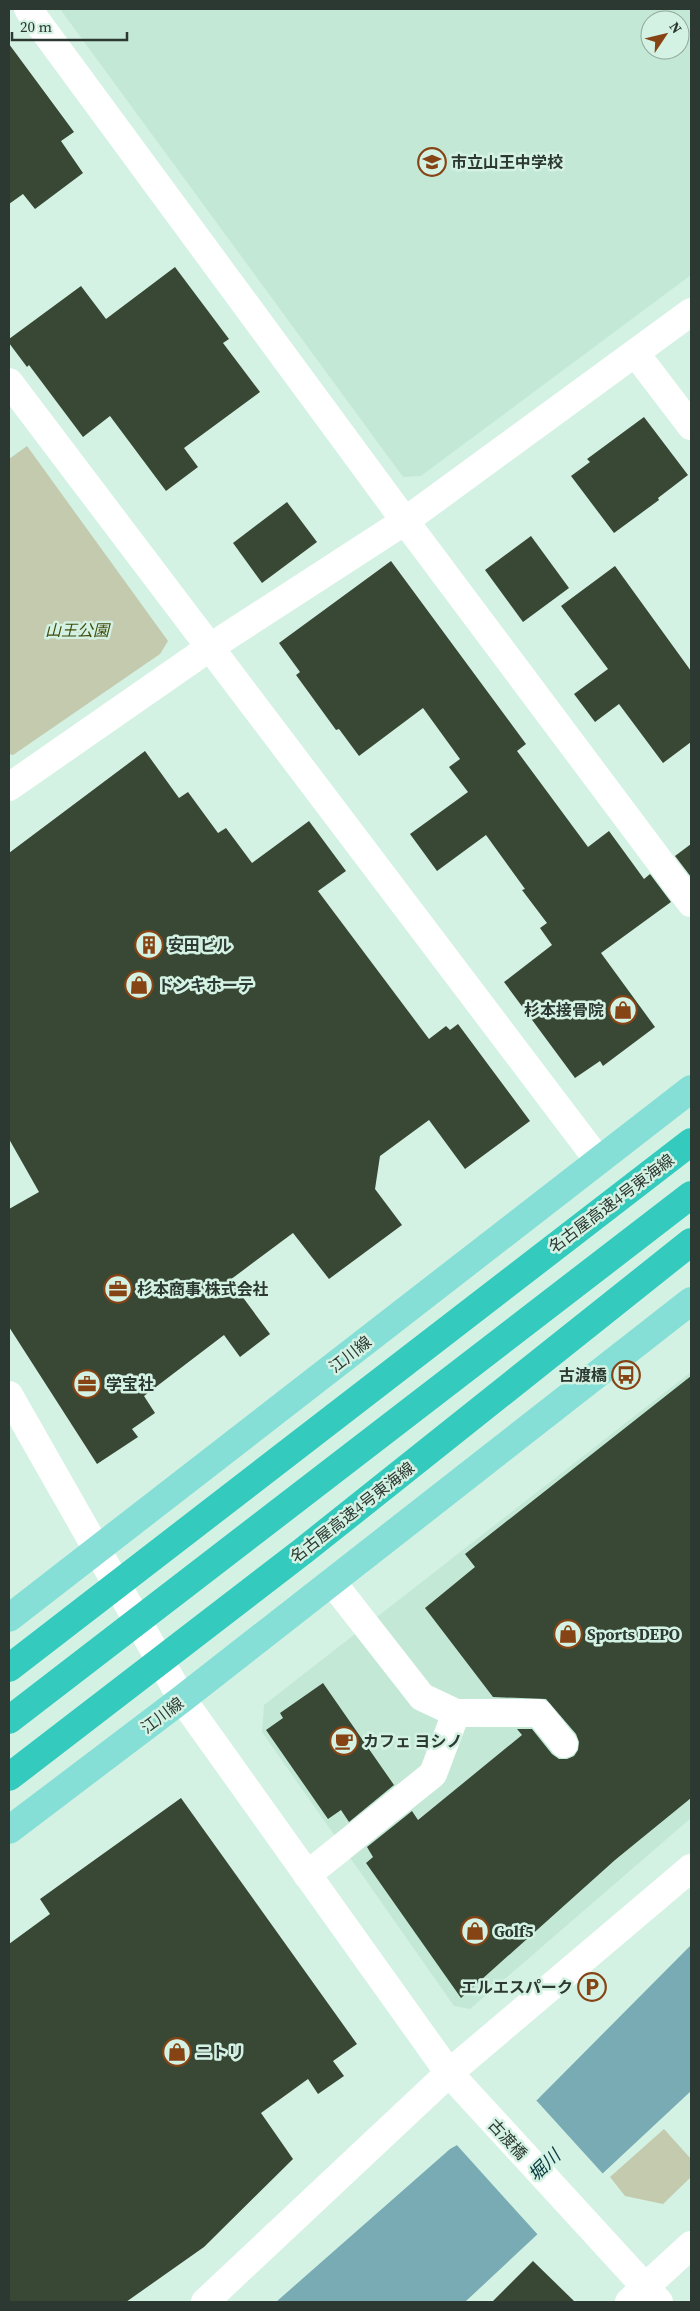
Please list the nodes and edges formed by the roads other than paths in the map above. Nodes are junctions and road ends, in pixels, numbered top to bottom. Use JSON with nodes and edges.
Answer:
{"nodes":[{"id":1,"x":28,"y":9,"type":"edge"},
{"id":2,"x":691,"y":312,"type":"edge"},
{"id":3,"x":636,"y":354,"type":"junction"},
{"id":4,"x":9,"y":382,"type":"edge"},
{"id":5,"x":691,"y":426,"type":"edge"},
{"id":6,"x":405,"y":521,"type":"junction"},
{"id":7,"x":209,"y":648,"type":"junction"},
{"id":8,"x":9,"y":787,"type":"edge"},
{"id":9,"x":691,"y":903,"type":"edge"},
{"id":10,"x":691,"y":1089,"type":"edge"},
{"id":11,"x":691,"y":1142,"type":"edge"},
{"id":12,"x":598,"y":1160,"type":"junction"},
{"id":13,"x":691,"y":1194,"type":"edge"},
{"id":14,"x":691,"y":1242,"type":"edge"},
{"id":15,"x":691,"y":1301,"type":"edge"},
{"id":16,"x":9,"y":1395,"type":"edge"},
{"id":17,"x":97,"y":1552,"type":"junction"},
{"id":18,"x":332,"y":1582,"type":"junction"},
{"id":19,"x":9,"y":1618,"type":"edge"},
{"id":20,"x":9,"y":1668,"type":"edge"},
{"id":21,"x":182,"y":1700,"type":"junction"},
{"id":22,"x":456,"y":1713,"type":"junction"},
{"id":23,"x":9,"y":1720,"type":"edge"},
{"id":24,"x":564,"y":1744,"type":"dead end"},
{"id":25,"x":9,"y":1777,"type":"edge"},
{"id":26,"x":9,"y":1830,"type":"edge"},
{"id":27,"x":691,"y":1868,"type":"edge"},
{"id":28,"x":307,"y":1875,"type":"junction"},
{"id":29,"x":449,"y":2073,"type":"junction"},
{"id":30,"x":691,"y":2245,"type":"edge"},
{"id":31,"x":644,"y":2297,"type":"edge"},
{"id":32,"x":205,"y":2302,"type":"edge"}],
"edges":[{"from":1,"to":6,"type":"street"},
{"from":2,"to":3,"type":"street"},
{"from":3,"to":5,"type":"street"},
{"from":3,"to":6,"type":"street"},
{"from":4,"to":7,"type":"street"},
{"from":6,"to":7,"type":"street"},
{"from":6,"to":9,"type":"street"},
{"from":7,"to":8,"type":"street"},
{"from":7,"to":12,"type":"street"},
{"from":10,"to":12,"type":"main road","name":"江川線"},
{"from":11,"to":20,"type":"highway","name":"名古屋高速4号東海線"},
{"from":12,"to":17,"type":"main road","name":"江川線"},
{"from":13,"to":23,"type":"highway"},
{"from":14,"to":25,"type":"highway","name":"名古屋高速4号東海線"},
{"from":15,"to":18,"type":"main road","name":"江川線"},
{"from":16,"to":17,"type":"street","name":"古渡橋"},
{"from":17,"to":19,"type":"main road","name":"江川線"},
{"from":17,"to":21,"type":"street","name":"古渡橋"},
{"from":18,"to":21,"type":"main road","name":"江川線"},
{"from":18,"to":22,"type":"street"},
{"from":21,"to":26,"type":"main road","name":"江川線"},
{"from":21,"to":28,"type":"street","name":"古渡橋"},
{"from":22,"to":24,"type":"street"},
{"from":22,"to":28,"type":"street"},
{"from":27,"to":29,"type":"street"},
{"from":28,"to":29,"type":"street","name":"古渡橋"},
{"from":29,"to":31,"type":"street","name":"古渡橋"},
{"from":29,"to":32,"type":"street"},
{"from":30,"to":31,"type":"street"}]}
